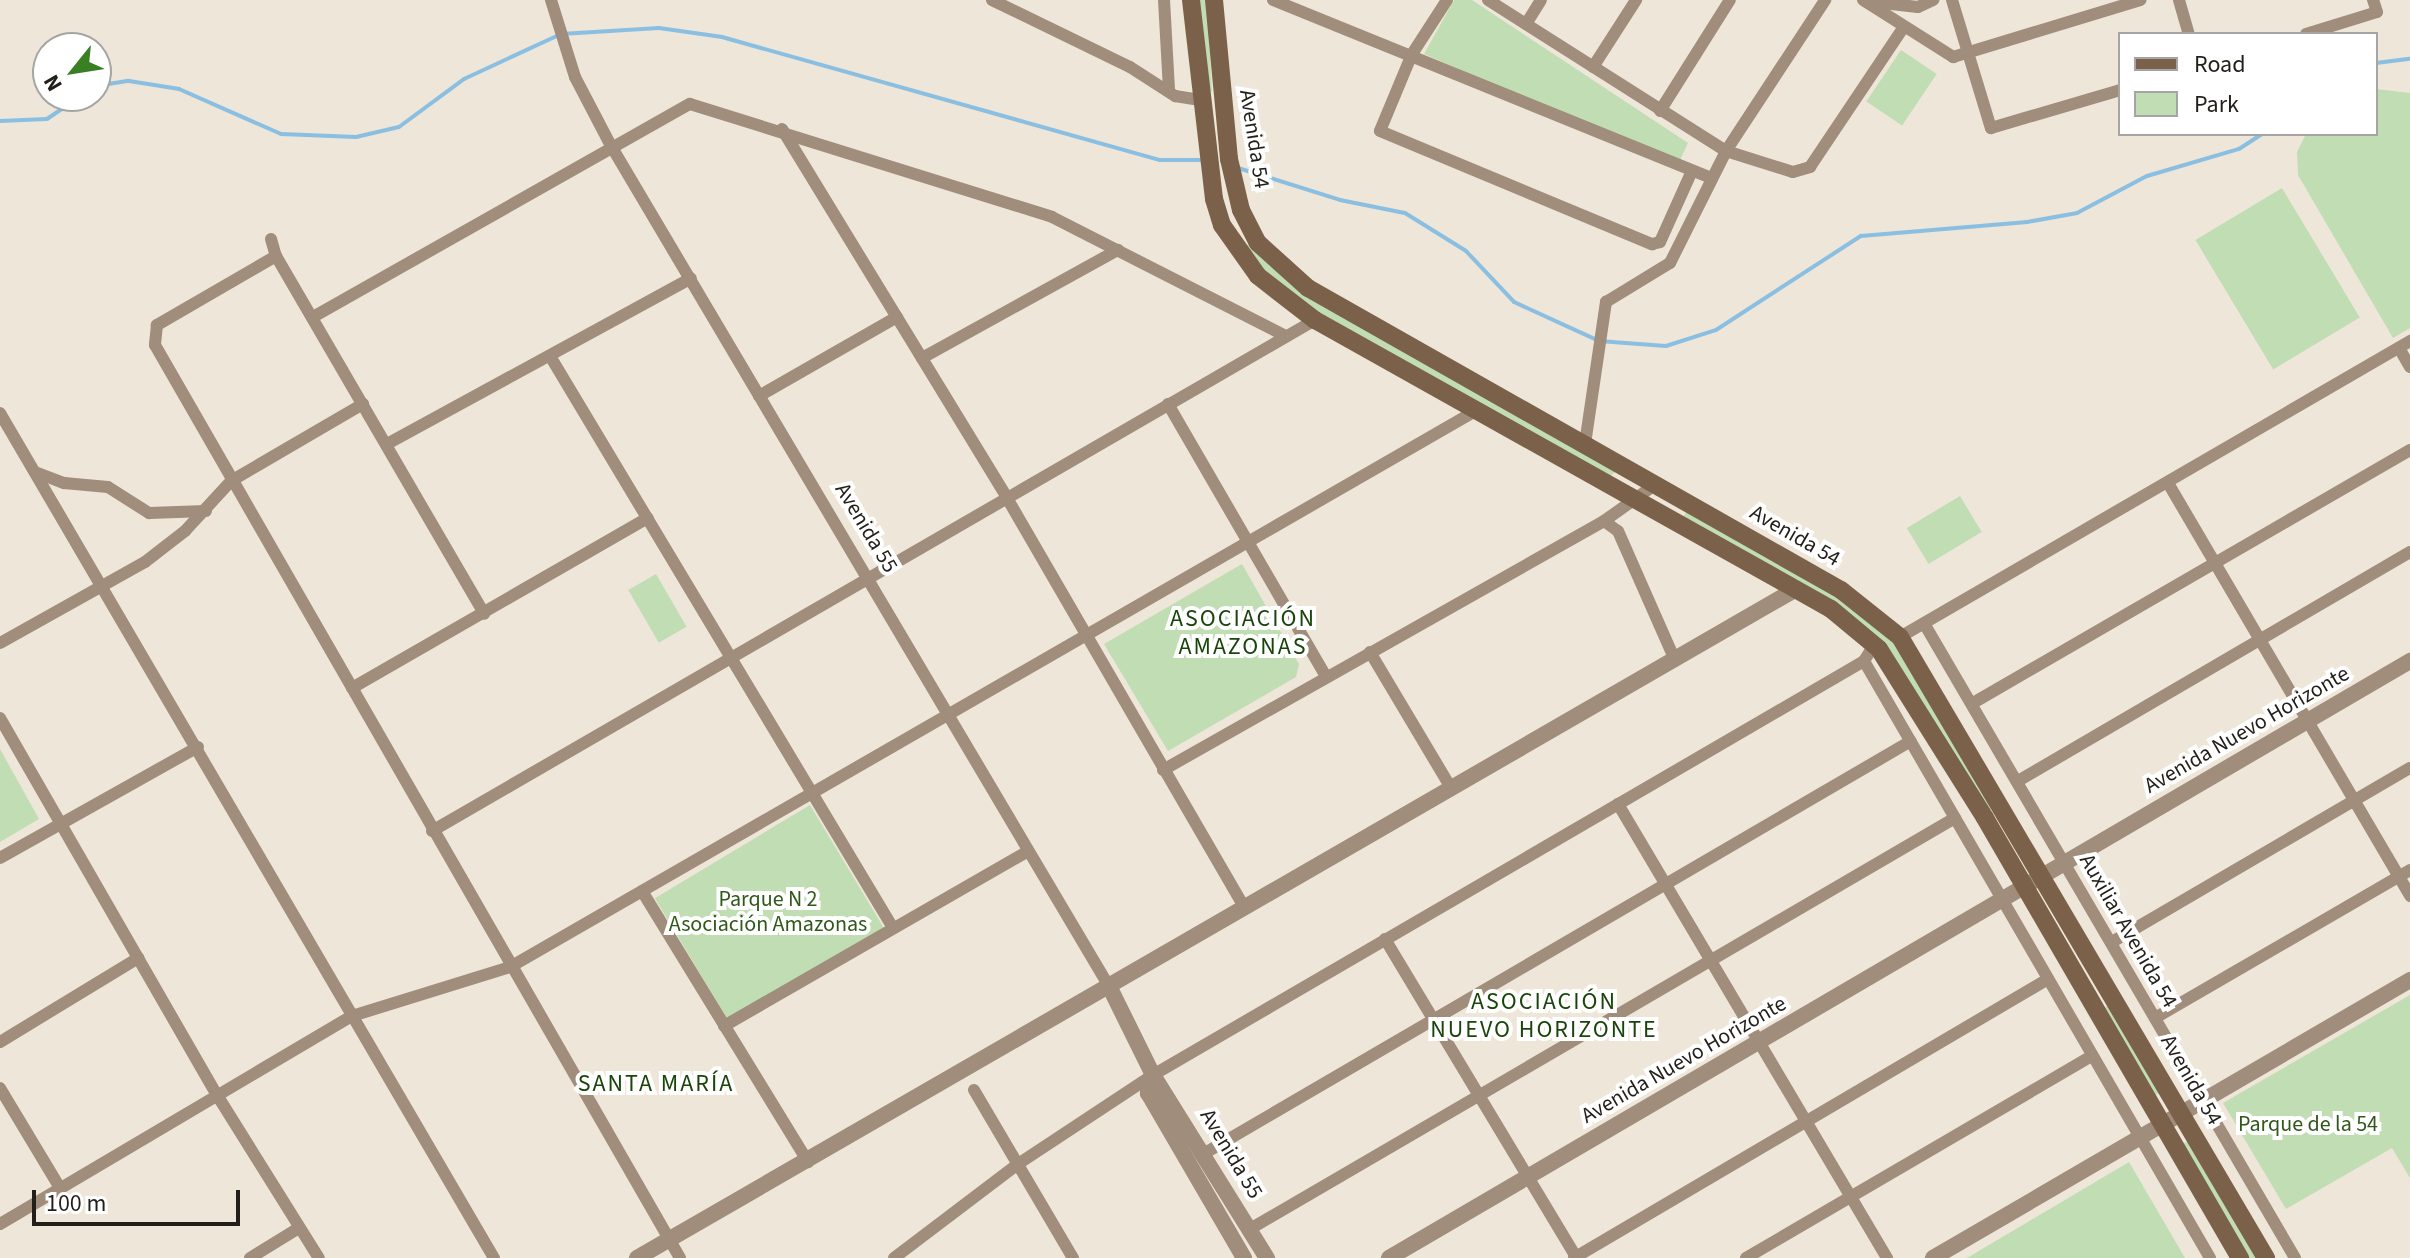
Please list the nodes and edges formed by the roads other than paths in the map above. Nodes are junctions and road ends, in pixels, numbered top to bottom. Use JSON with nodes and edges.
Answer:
{"nodes":[{"id":1,"x":551,"y":0,"type":"edge"},
{"id":2,"x":992,"y":0,"type":"edge"},
{"id":3,"x":1164,"y":0,"type":"edge"},
{"id":4,"x":1191,"y":0,"type":"edge"},
{"id":5,"x":1214,"y":0,"type":"edge"},
{"id":6,"x":1273,"y":0,"type":"edge"},
{"id":7,"x":1447,"y":0,"type":"edge"},
{"id":8,"x":1488,"y":0,"type":"edge"},
{"id":9,"x":1541,"y":0,"type":"edge"},
{"id":10,"x":1636,"y":0,"type":"edge"},
{"id":11,"x":1730,"y":0,"type":"edge"},
{"id":12,"x":1825,"y":0,"type":"edge"},
{"id":13,"x":1933,"y":0,"type":"edge"},
{"id":14,"x":1952,"y":0,"type":"edge"},
{"id":15,"x":2141,"y":0,"type":"edge"},
{"id":16,"x":2179,"y":0,"type":"edge"},
{"id":17,"x":2373,"y":0,"type":"edge"},
{"id":18,"x":1864,"y":1,"type":"edge"},
{"id":19,"x":1526,"y":24,"type":"junction"},
{"id":20,"x":1903,"y":28,"type":"junction"},
{"id":21,"x":2188,"y":32,"type":"edge"},
{"id":22,"x":2312,"y":32,"type":"edge"},
{"id":23,"x":1967,"y":52,"type":"junction"},
{"id":24,"x":1412,"y":54,"type":"junction"},
{"id":25,"x":1593,"y":67,"type":"junction"},
{"id":26,"x":1169,"y":90,"type":"junction"},
{"id":27,"x":2118,"y":91,"type":"edge"},
{"id":28,"x":1199,"y":100,"type":"junction"},
{"id":29,"x":1660,"y":111,"type":"junction"},
{"id":30,"x":782,"y":129,"type":"junction"},
{"id":31,"x":610,"y":144,"type":"junction"},
{"id":32,"x":1726,"y":151,"type":"junction"},
{"id":33,"x":1691,"y":173,"type":"junction"},
{"id":34,"x":1712,"y":178,"type":"junction"},
{"id":35,"x":271,"y":239,"type":"dead end"},
{"id":36,"x":1118,"y":250,"type":"junction"},
{"id":37,"x":276,"y":256,"type":"junction"},
{"id":38,"x":691,"y":278,"type":"junction"},
{"id":39,"x":313,"y":317,"type":"junction"},
{"id":40,"x":897,"y":317,"type":"junction"},
{"id":41,"x":1315,"y":320,"type":"junction"},
{"id":42,"x":1286,"y":336,"type":"junction"},
{"id":43,"x":2404,"y":344,"type":"edge"},
{"id":44,"x":550,"y":356,"type":"junction"},
{"id":45,"x":922,"y":358,"type":"junction"},
{"id":46,"x":2410,"y":367,"type":"edge"},
{"id":47,"x":759,"y":396,"type":"junction"},
{"id":48,"x":363,"y":404,"type":"junction"},
{"id":49,"x":1168,"y":404,"type":"junction"},
{"id":50,"x":1477,"y":410,"type":"junction"},
{"id":51,"x":0,"y":413,"type":"edge"},
{"id":52,"x":387,"y":444,"type":"junction"},
{"id":53,"x":1585,"y":444,"type":"junction"},
{"id":54,"x":2410,"y":450,"type":"edge"},
{"id":55,"x":35,"y":472,"type":"junction"},
{"id":56,"x":231,"y":481,"type":"junction"},
{"id":57,"x":2168,"y":483,"type":"junction"},
{"id":58,"x":1656,"y":484,"type":"junction"},
{"id":59,"x":1007,"y":498,"type":"junction"},
{"id":60,"x":1638,"y":501,"type":"junction"},
{"id":61,"x":207,"y":510,"type":"junction"},
{"id":62,"x":648,"y":518,"type":"junction"},
{"id":63,"x":1604,"y":521,"type":"junction"},
{"id":64,"x":1247,"y":542,"type":"junction"},
{"id":65,"x":2410,"y":552,"type":"edge"},
{"id":66,"x":2217,"y":563,"type":"junction"},
{"id":67,"x":871,"y":578,"type":"junction"},
{"id":68,"x":103,"y":587,"type":"junction"},
{"id":69,"x":1796,"y":589,"type":"junction"},
{"id":70,"x":484,"y":614,"type":"junction"},
{"id":71,"x":1925,"y":625,"type":"junction"},
{"id":72,"x":1086,"y":637,"type":"junction"},
{"id":73,"x":1900,"y":637,"type":"junction"},
{"id":74,"x":2261,"y":639,"type":"junction"},
{"id":75,"x":0,"y":643,"type":"edge"},
{"id":76,"x":1874,"y":645,"type":"junction"},
{"id":77,"x":1370,"y":652,"type":"junction"},
{"id":78,"x":734,"y":656,"type":"junction"},
{"id":79,"x":1674,"y":658,"type":"junction"},
{"id":80,"x":1864,"y":661,"type":"junction"},
{"id":81,"x":2410,"y":661,"type":"edge"},
{"id":82,"x":1326,"y":677,"type":"junction"},
{"id":83,"x":352,"y":688,"type":"junction"},
{"id":84,"x":1973,"y":703,"type":"junction"},
{"id":85,"x":950,"y":716,"type":"junction"},
{"id":86,"x":0,"y":718,"type":"edge"},
{"id":87,"x":2308,"y":720,"type":"junction"},
{"id":88,"x":1911,"y":741,"type":"junction"},
{"id":89,"x":198,"y":747,"type":"junction"},
{"id":90,"x":2410,"y":768,"type":"edge"},
{"id":91,"x":1163,"y":770,"type":"junction"},
{"id":92,"x":2018,"y":781,"type":"junction"},
{"id":93,"x":1451,"y":788,"type":"junction"},
{"id":94,"x":811,"y":796,"type":"junction"},
{"id":95,"x":2355,"y":799,"type":"junction"},
{"id":96,"x":1618,"y":804,"type":"junction"},
{"id":97,"x":1955,"y":818,"type":"junction"},
{"id":98,"x":61,"y":823,"type":"junction"},
{"id":99,"x":432,"y":831,"type":"junction"},
{"id":100,"x":1026,"y":852,"type":"junction"},
{"id":101,"x":0,"y":858,"type":"edge"},
{"id":102,"x":2066,"y":862,"type":"junction"},
{"id":103,"x":2043,"y":874,"type":"junction"},
{"id":104,"x":2404,"y":874,"type":"edge"},
{"id":105,"x":1665,"y":884,"type":"junction"},
{"id":106,"x":2024,"y":885,"type":"junction"},
{"id":107,"x":642,"y":891,"type":"junction"},
{"id":108,"x":2410,"y":896,"type":"edge"},
{"id":109,"x":2002,"y":899,"type":"junction"},
{"id":110,"x":1245,"y":908,"type":"junction"},
{"id":111,"x":893,"y":928,"type":"junction"},
{"id":112,"x":1385,"y":939,"type":"junction"},
{"id":113,"x":2112,"y":942,"type":"junction"},
{"id":114,"x":138,"y":958,"type":"junction"},
{"id":115,"x":1710,"y":961,"type":"junction"},
{"id":116,"x":510,"y":967,"type":"junction"},
{"id":117,"x":2048,"y":979,"type":"junction"},
{"id":118,"x":2410,"y":980,"type":"edge"},
{"id":119,"x":1110,"y":988,"type":"junction"},
{"id":120,"x":352,"y":1016,"type":"junction"},
{"id":121,"x":2155,"y":1018,"type":"junction"},
{"id":122,"x":1433,"y":1019,"type":"junction"},
{"id":123,"x":724,"y":1026,"type":"junction"},
{"id":124,"x":1761,"y":1040,"type":"junction"},
{"id":125,"x":0,"y":1042,"type":"edge"},
{"id":126,"x":2092,"y":1056,"type":"junction"},
{"id":127,"x":1153,"y":1075,"type":"junction"},
{"id":128,"x":0,"y":1088,"type":"edge"},
{"id":129,"x":974,"y":1090,"type":"dead end"},
{"id":130,"x":217,"y":1095,"type":"junction"},
{"id":131,"x":1479,"y":1097,"type":"junction"},
{"id":132,"x":2202,"y":1098,"type":"junction"},
{"id":133,"x":2181,"y":1111,"type":"junction"},
{"id":134,"x":1808,"y":1122,"type":"junction"},
{"id":135,"x":2161,"y":1122,"type":"junction"},
{"id":136,"x":2139,"y":1136,"type":"junction"},
{"id":137,"x":1205,"y":1153,"type":"junction"},
{"id":138,"x":808,"y":1162,"type":"junction"},
{"id":139,"x":1018,"y":1164,"type":"junction"},
{"id":140,"x":1528,"y":1177,"type":"junction"},
{"id":141,"x":60,"y":1188,"type":"junction"},
{"id":142,"x":1850,"y":1197,"type":"junction"},
{"id":143,"x":0,"y":1224,"type":"edge"},
{"id":144,"x":299,"y":1228,"type":"junction"},
{"id":145,"x":1250,"y":1229,"type":"junction"},
{"id":146,"x":671,"y":1241,"type":"junction"},
{"id":147,"x":250,"y":1258,"type":"edge"},
{"id":148,"x":319,"y":1258,"type":"edge"},
{"id":149,"x":494,"y":1258,"type":"edge"},
{"id":150,"x":637,"y":1258,"type":"edge"},
{"id":151,"x":680,"y":1258,"type":"edge"},
{"id":152,"x":894,"y":1258,"type":"edge"},
{"id":153,"x":1073,"y":1258,"type":"edge"},
{"id":154,"x":1244,"y":1258,"type":"edge"},
{"id":155,"x":1267,"y":1258,"type":"edge"},
{"id":156,"x":1389,"y":1258,"type":"edge"},
{"id":157,"x":1576,"y":1258,"type":"edge"},
{"id":158,"x":1746,"y":1258,"type":"edge"},
{"id":159,"x":1887,"y":1258,"type":"edge"},
{"id":160,"x":1933,"y":1258,"type":"edge"},
{"id":161,"x":2210,"y":1258,"type":"edge"},
{"id":162,"x":2240,"y":1258,"type":"edge"},
{"id":163,"x":2266,"y":1258,"type":"edge"},
{"id":164,"x":2295,"y":1258,"type":"edge"}],
"edges":[{"from":1,"to":31,"type":"street","name":"Avenida 55"},
{"from":2,"to":26,"type":"street"},
{"from":3,"to":26,"type":"street"},
{"from":4,"to":28,"type":"main road","name":"Avenida 54"},
{"from":5,"to":53,"type":"main road","name":"Avenida 54"},
{"from":6,"to":24,"type":"street"},
{"from":7,"to":24,"type":"street"},
{"from":8,"to":19,"type":"street"},
{"from":9,"to":19,"type":"street"},
{"from":10,"to":25,"type":"street"},
{"from":11,"to":29,"type":"street"},
{"from":12,"to":32,"type":"street"},
{"from":13,"to":18,"type":"street"},
{"from":14,"to":23,"type":"street"},
{"from":15,"to":23,"type":"street"},
{"from":16,"to":21,"type":"street"},
{"from":17,"to":22,"type":"street"},
{"from":18,"to":20,"type":"street"},
{"from":19,"to":25,"type":"street"},
{"from":20,"to":23,"type":"street"},
{"from":20,"to":32,"type":"street"},
{"from":23,"to":27,"type":"street"},
{"from":24,"to":33,"type":"street"},
{"from":24,"to":33,"type":"street"},
{"from":25,"to":29,"type":"street"},
{"from":26,"to":28,"type":"street"},
{"from":28,"to":41,"type":"main road","name":"Avenida 54"},
{"from":29,"to":32,"type":"street"},
{"from":30,"to":31,"type":"street"},
{"from":30,"to":36,"type":"street"},
{"from":30,"to":40,"type":"street"},
{"from":31,"to":38,"type":"street","name":"Avenida 55"},
{"from":31,"to":39,"type":"street"},
{"from":32,"to":34,"type":"street"},
{"from":33,"to":34,"type":"street"},
{"from":34,"to":53,"type":"street"},
{"from":35,"to":37,"type":"street"},
{"from":36,"to":42,"type":"street"},
{"from":36,"to":45,"type":"street"},
{"from":37,"to":39,"type":"street"},
{"from":37,"to":56,"type":"street"},
{"from":38,"to":44,"type":"street"},
{"from":38,"to":47,"type":"street","name":"Avenida 55"},
{"from":39,"to":48,"type":"street"},
{"from":40,"to":45,"type":"street"},
{"from":40,"to":47,"type":"street"},
{"from":41,"to":42,"type":"street"},
{"from":41,"to":50,"type":"main road","name":"Avenida 54"},
{"from":42,"to":49,"type":"street"},
{"from":43,"to":46,"type":"street"},
{"from":43,"to":57,"type":"street"},
{"from":44,"to":52,"type":"street"},
{"from":44,"to":62,"type":"street"},
{"from":45,"to":59,"type":"street"},
{"from":47,"to":67,"type":"street","name":"Avenida 55"},
{"from":48,"to":52,"type":"street"},
{"from":48,"to":56,"type":"street"},
{"from":49,"to":59,"type":"street"},
{"from":49,"to":64,"type":"street"},
{"from":50,"to":60,"type":"main road","name":"Avenida 54"},
{"from":50,"to":64,"type":"street"},
{"from":51,"to":55,"type":"street"},
{"from":52,"to":70,"type":"street"},
{"from":53,"to":58,"type":"main road","name":"Avenida 54"},
{"from":54,"to":66,"type":"street"},
{"from":55,"to":61,"type":"street"},
{"from":55,"to":68,"type":"street"},
{"from":56,"to":61,"type":"street"},
{"from":56,"to":83,"type":"street"},
{"from":57,"to":66,"type":"street"},
{"from":57,"to":71,"type":"street"},
{"from":58,"to":60,"type":"street"},
{"from":58,"to":73,"type":"main road","name":"Avenida 54"},
{"from":59,"to":67,"type":"street"},
{"from":59,"to":72,"type":"street"},
{"from":60,"to":63,"type":"street"},
{"from":60,"to":69,"type":"main road","name":"Avenida 54"},
{"from":61,"to":68,"type":"street"},
{"from":62,"to":70,"type":"street"},
{"from":62,"to":78,"type":"street"},
{"from":63,"to":77,"type":"street"},
{"from":63,"to":79,"type":"street"},
{"from":64,"to":72,"type":"street"},
{"from":64,"to":82,"type":"street"},
{"from":65,"to":74,"type":"street"},
{"from":66,"to":74,"type":"street"},
{"from":66,"to":84,"type":"street"},
{"from":67,"to":78,"type":"street"},
{"from":67,"to":85,"type":"street","name":"Avenida 55"},
{"from":68,"to":75,"type":"street"},
{"from":68,"to":89,"type":"street"},
{"from":69,"to":76,"type":"main road","name":"Avenida 54"},
{"from":69,"to":79,"type":"street"},
{"from":70,"to":83,"type":"street"},
{"from":71,"to":73,"type":"street"},
{"from":71,"to":84,"type":"street","name":"Auxiliar Avenida 54"},
{"from":72,"to":85,"type":"street"},
{"from":72,"to":91,"type":"street"},
{"from":73,"to":103,"type":"main road","name":"Avenida 54"},
{"from":74,"to":87,"type":"street"},
{"from":74,"to":92,"type":"street"},
{"from":76,"to":80,"type":"street"},
{"from":76,"to":106,"type":"main road","name":"Avenida 54"},
{"from":77,"to":82,"type":"street"},
{"from":77,"to":93,"type":"street"},
{"from":78,"to":94,"type":"street"},
{"from":78,"to":99,"type":"street"},
{"from":79,"to":93,"type":"street"},
{"from":80,"to":88,"type":"street"},
{"from":80,"to":96,"type":"street"},
{"from":81,"to":87,"type":"street","name":"Avenida Nuevo Horizonte"},
{"from":82,"to":91,"type":"street"},
{"from":83,"to":99,"type":"street"},
{"from":84,"to":92,"type":"street","name":"Auxiliar Avenida 54"},
{"from":85,"to":94,"type":"street"},
{"from":85,"to":100,"type":"street","name":"Avenida 55"},
{"from":86,"to":98,"type":"street"},
{"from":87,"to":95,"type":"street"},
{"from":87,"to":102,"type":"street","name":"Avenida Nuevo Horizonte"},
{"from":88,"to":97,"type":"street"},
{"from":88,"to":105,"type":"street"},
{"from":89,"to":98,"type":"street"},
{"from":89,"to":120,"type":"street"},
{"from":90,"to":95,"type":"street"},
{"from":91,"to":110,"type":"street"},
{"from":92,"to":102,"type":"street","name":"Auxiliar Avenida 54"},
{"from":93,"to":110,"type":"street"},
{"from":94,"to":107,"type":"street"},
{"from":94,"to":111,"type":"street"},
{"from":95,"to":104,"type":"street"},
{"from":95,"to":113,"type":"street"},
{"from":96,"to":105,"type":"street"},
{"from":96,"to":112,"type":"street"},
{"from":97,"to":109,"type":"street"},
{"from":97,"to":115,"type":"street"},
{"from":98,"to":101,"type":"street"},
{"from":98,"to":114,"type":"street"},
{"from":99,"to":116,"type":"street"},
{"from":100,"to":111,"type":"street"},
{"from":100,"to":119,"type":"street","name":"Avenida 55"},
{"from":102,"to":103,"type":"street","name":"Avenida Nuevo Horizonte"},
{"from":102,"to":113,"type":"street","name":"Auxiliar Avenida 54"},
{"from":103,"to":106,"type":"street","name":"Avenida Nuevo Horizonte"},
{"from":103,"to":133,"type":"main road","name":"Avenida 54"},
{"from":104,"to":108,"type":"street"},
{"from":104,"to":121,"type":"street"},
{"from":105,"to":115,"type":"street"},
{"from":105,"to":122,"type":"street"},
{"from":106,"to":109,"type":"street","name":"Avenida Nuevo Horizonte"},
{"from":106,"to":135,"type":"main road","name":"Avenida 54"},
{"from":107,"to":116,"type":"street"},
{"from":107,"to":123,"type":"street"},
{"from":109,"to":117,"type":"street"},
{"from":109,"to":124,"type":"street","name":"Avenida Nuevo Horizonte"},
{"from":110,"to":119,"type":"street"},
{"from":111,"to":123,"type":"street"},
{"from":112,"to":122,"type":"street"},
{"from":112,"to":127,"type":"street"},
{"from":113,"to":121,"type":"street","name":"Auxiliar Avenida 54"},
{"from":114,"to":125,"type":"street"},
{"from":114,"to":130,"type":"street"},
{"from":115,"to":124,"type":"street"},
{"from":115,"to":131,"type":"street"},
{"from":116,"to":120,"type":"street"},
{"from":116,"to":146,"type":"street"},
{"from":117,"to":126,"type":"street"},
{"from":117,"to":134,"type":"street"},
{"from":118,"to":132,"type":"street"},
{"from":119,"to":127,"type":"street","name":"Avenida 55"},
{"from":119,"to":138,"type":"street"},
{"from":120,"to":130,"type":"street"},
{"from":120,"to":149,"type":"street"},
{"from":121,"to":132,"type":"street","name":"Auxiliar Avenida 54"},
{"from":122,"to":131,"type":"street"},
{"from":122,"to":137,"type":"street"},
{"from":123,"to":138,"type":"street"},
{"from":124,"to":134,"type":"street"},
{"from":124,"to":140,"type":"street","name":"Avenida Nuevo Horizonte"},
{"from":126,"to":136,"type":"street"},
{"from":126,"to":142,"type":"street"},
{"from":127,"to":137,"type":"street","name":"Avenida 55"},
{"from":127,"to":139,"type":"street"},
{"from":127,"to":154,"type":"street","name":"Avenida 55"},
{"from":128,"to":141,"type":"street"},
{"from":129,"to":139,"type":"street"},
{"from":130,"to":141,"type":"street"},
{"from":130,"to":144,"type":"street"},
{"from":131,"to":140,"type":"street"},
{"from":131,"to":145,"type":"street"},
{"from":132,"to":133,"type":"street"},
{"from":132,"to":164,"type":"street","name":"Auxiliar Avenida 54"},
{"from":133,"to":135,"type":"street"},
{"from":133,"to":163,"type":"main road","name":"Avenida 54"},
{"from":134,"to":142,"type":"street"},
{"from":134,"to":157,"type":"street"},
{"from":135,"to":136,"type":"street"},
{"from":135,"to":162,"type":"main road","name":"Avenida 54"},
{"from":136,"to":160,"type":"street"},
{"from":136,"to":161,"type":"street"},
{"from":137,"to":145,"type":"street","name":"Avenida 55"},
{"from":138,"to":146,"type":"street"},
{"from":139,"to":152,"type":"street"},
{"from":139,"to":153,"type":"street"},
{"from":140,"to":156,"type":"street","name":"Avenida Nuevo Horizonte"},
{"from":140,"to":157,"type":"street"},
{"from":141,"to":143,"type":"street"},
{"from":142,"to":158,"type":"street"},
{"from":142,"to":159,"type":"street"},
{"from":144,"to":147,"type":"street"},
{"from":144,"to":148,"type":"street"},
{"from":145,"to":155,"type":"street","name":"Avenida 55"},
{"from":146,"to":150,"type":"street"},
{"from":146,"to":151,"type":"street"}]}
